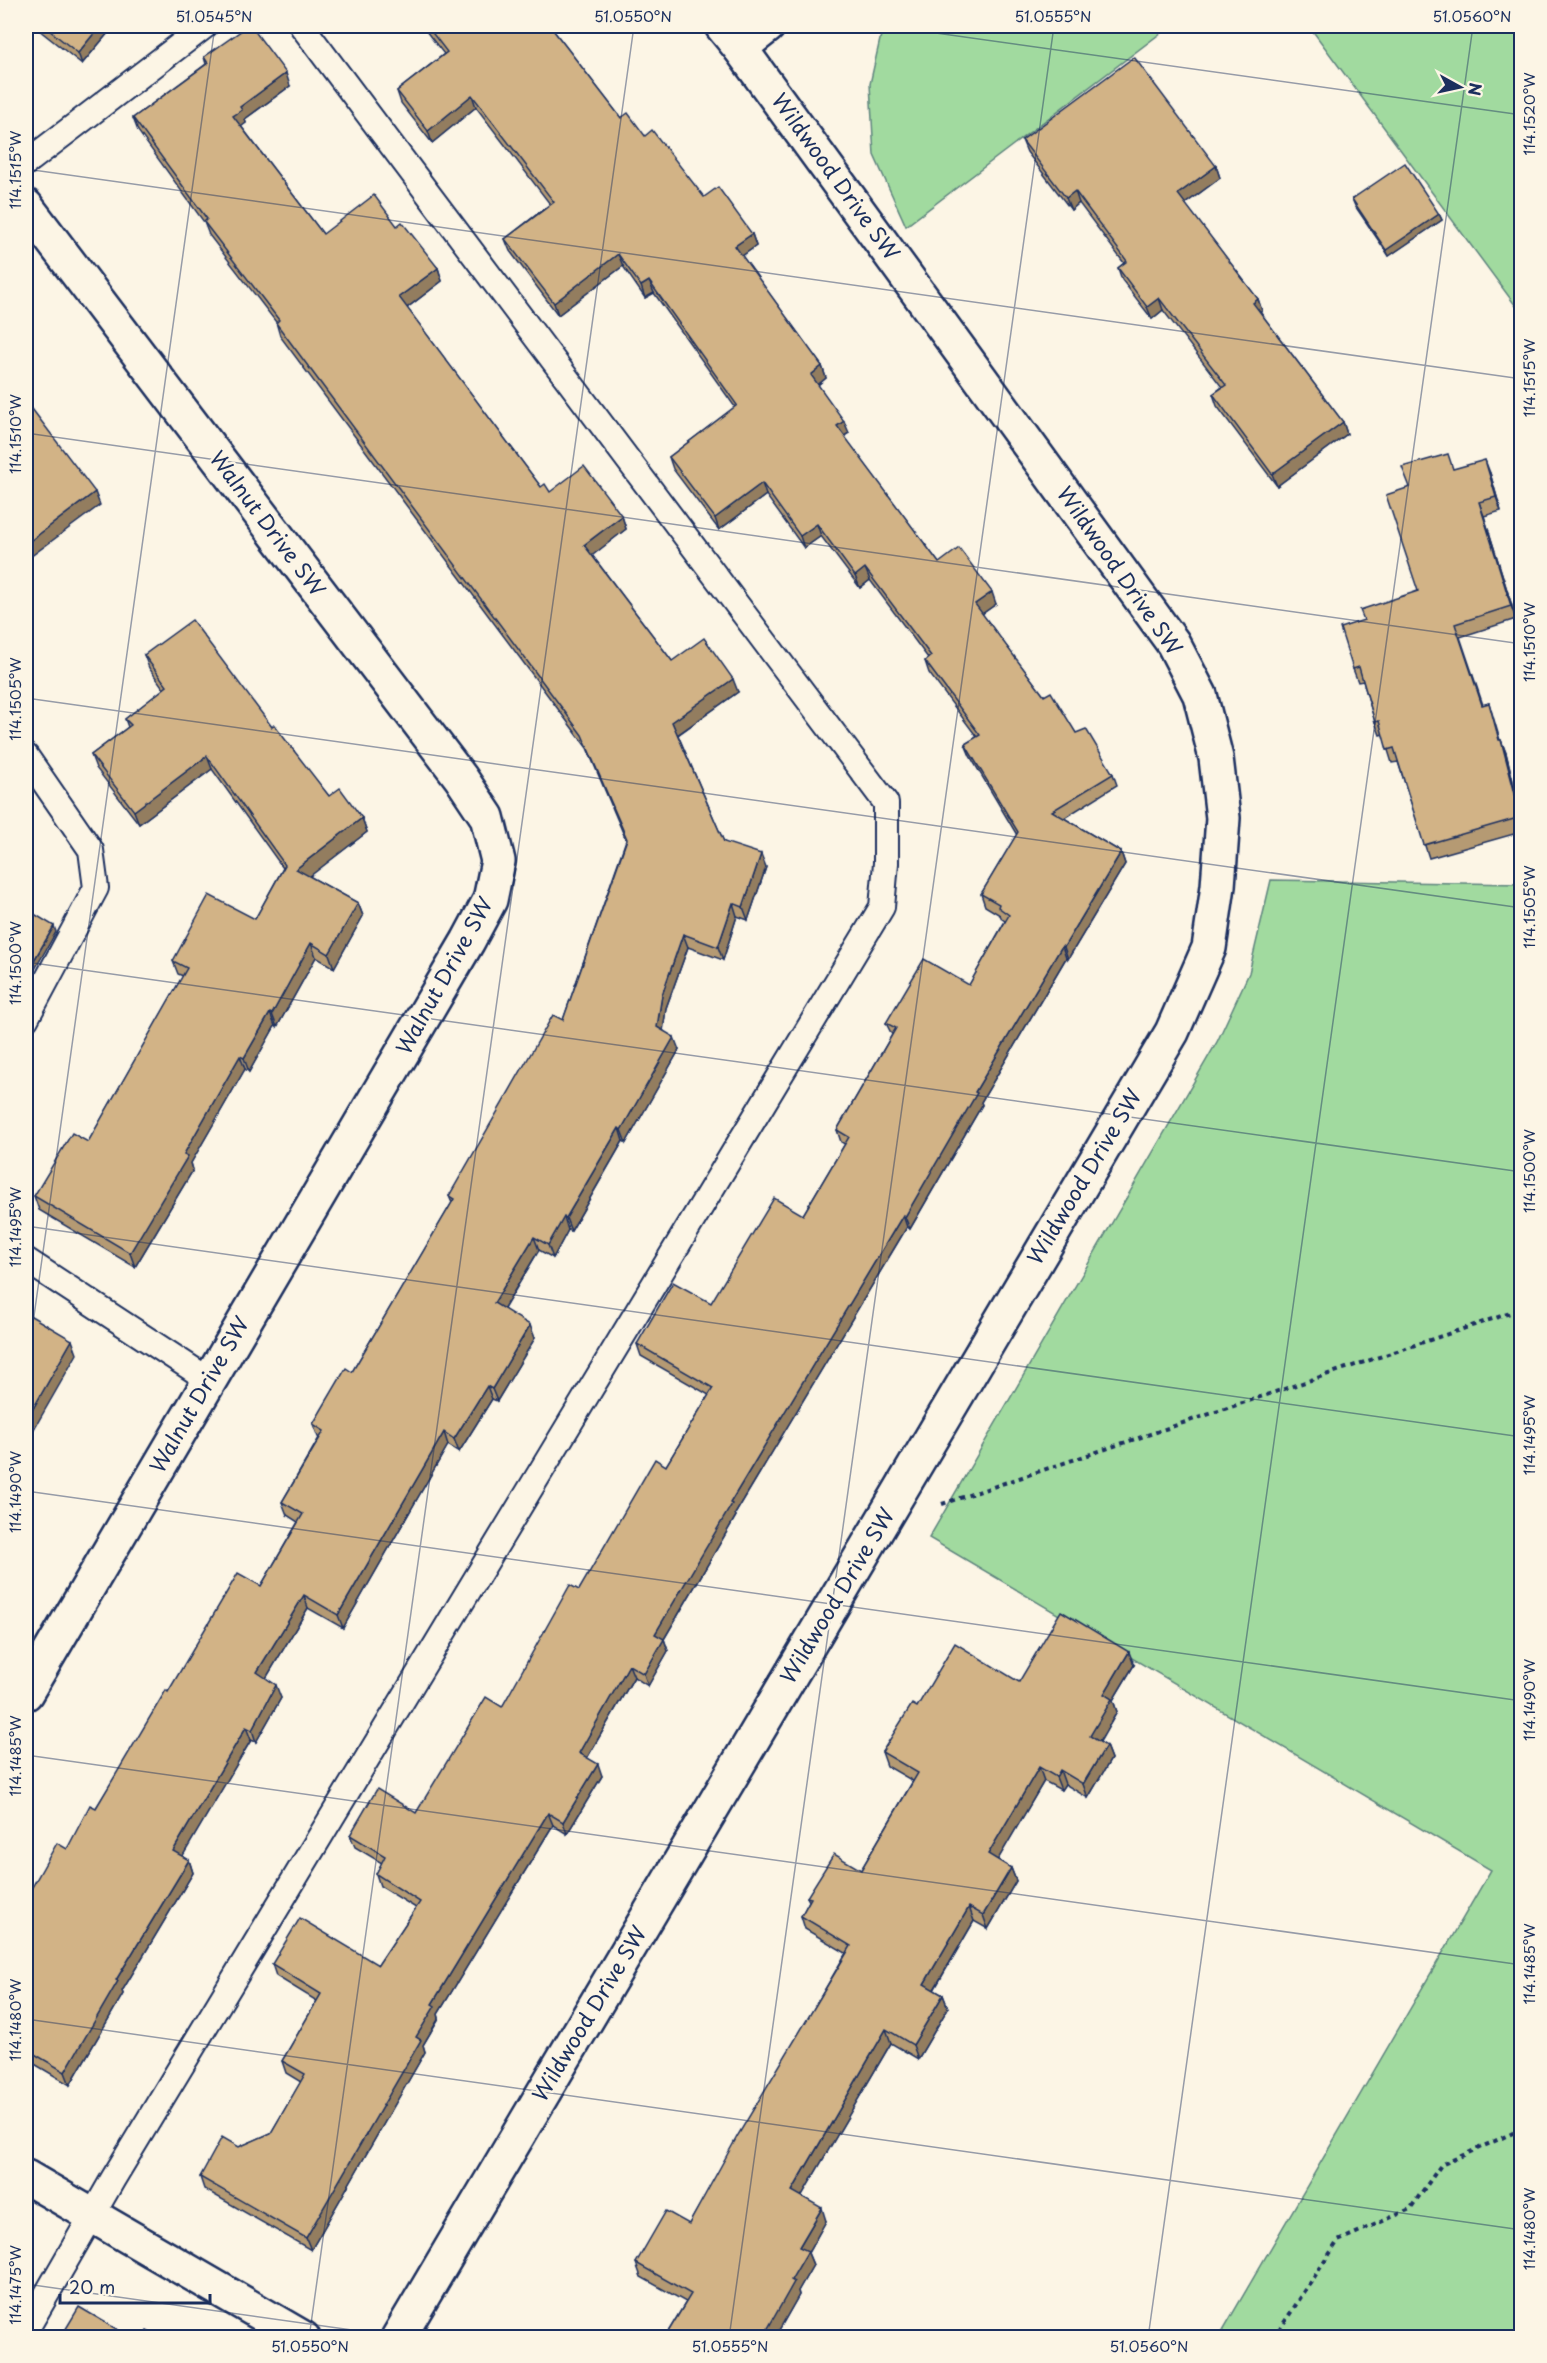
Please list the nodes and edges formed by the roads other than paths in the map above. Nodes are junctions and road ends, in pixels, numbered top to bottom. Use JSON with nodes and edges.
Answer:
{"nodes":[{"id":1,"x":205,"y":26,"type":"edge"},
{"id":2,"x":302,"y":26,"type":"edge"},
{"id":3,"x":768,"y":26,"type":"edge"},
{"id":4,"x":731,"y":37,"type":"edge"},
{"id":5,"x":26,"y":163,"type":"edge"},
{"id":6,"x":26,"y":206,"type":"edge"},
{"id":7,"x":26,"y":756,"type":"edge"},
{"id":8,"x":26,"y":1019,"type":"edge"},
{"id":9,"x":26,"y":1260,"type":"edge"},
{"id":10,"x":209,"y":1380,"type":"junction"},
{"id":11,"x":26,"y":1693,"type":"edge"},
{"id":12,"x":26,"y":2177,"type":"edge"},
{"id":13,"x":91,"y":2216,"type":"junction"},
{"id":14,"x":26,"y":2330,"type":"edge"},
{"id":15,"x":303,"y":2337,"type":"edge"},
{"id":16,"x":398,"y":2337,"type":"edge"}],
"edges":[{"from":1,"to":5,"type":"lane"},
{"from":2,"to":13,"type":"lane"},
{"from":3,"to":4,"type":"street","name":"Wildwood Drive SW"},
{"from":4,"to":16,"type":"street","name":"Wildwood Drive SW"},
{"from":6,"to":10,"type":"street","name":"Walnut Drive SW"},
{"from":7,"to":8,"type":"lane"},
{"from":9,"to":10,"type":"lane"},
{"from":10,"to":11,"type":"street","name":"Walnut Drive SW"},
{"from":12,"to":13,"type":"street"},
{"from":13,"to":14,"type":"lane"},
{"from":13,"to":15,"type":"street"}]}
